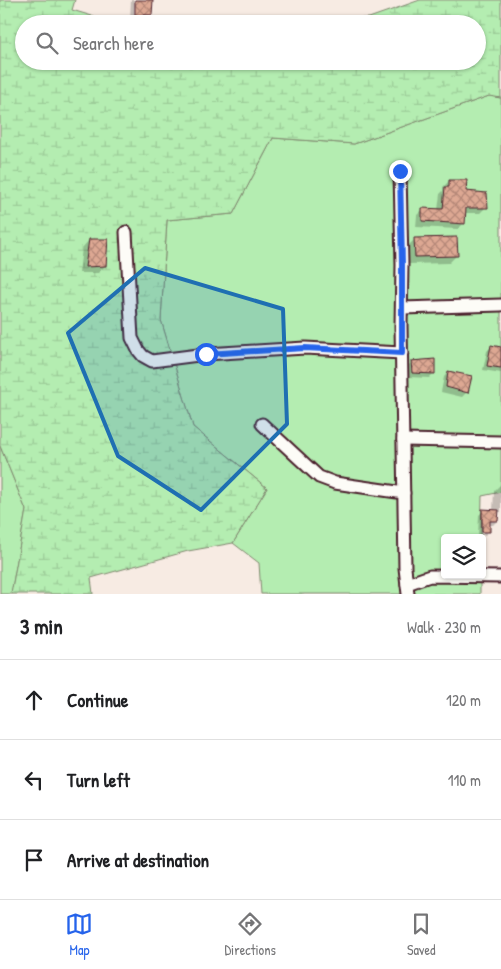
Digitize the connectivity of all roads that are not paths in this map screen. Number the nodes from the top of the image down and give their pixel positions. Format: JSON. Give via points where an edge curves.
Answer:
{"nodes":[{"id":1,"x":400,"y":171,"type":"dead end"},
{"id":2,"x":126,"y":232,"type":"dead end"},
{"id":3,"x":501,"y":305,"type":"edge"},
{"id":4,"x":402,"y":308,"type":"junction"},
{"id":5,"x":402,"y":353,"type":"junction"},
{"id":6,"x":262,"y":424,"type":"dead end"},
{"id":7,"x":403,"y":440,"type":"junction"},
{"id":8,"x":501,"y":442,"type":"edge"},
{"id":9,"x":404,"y":494,"type":"junction"},
{"id":10,"x":501,"y":577,"type":"edge"},
{"id":11,"x":407,"y":589,"type":"edge"}],
"edges":[{"from":1,"to":4,"type":"street"},
{"from":2,"to":5,"type":"street","via":[[132,338],[143,356],[152,360],[305,348]]},
{"from":3,"to":4,"type":"street"},
{"from":4,"to":5,"type":"street"},
{"from":5,"to":7,"type":"street"},
{"from":6,"to":9,"type":"street","via":[[319,477],[335,483]]},
{"from":7,"to":8,"type":"street"},
{"from":7,"to":9,"type":"street"},
{"from":9,"to":11,"type":"street"},
{"from":10,"to":11,"type":"street","via":[[430,576]]}]}
